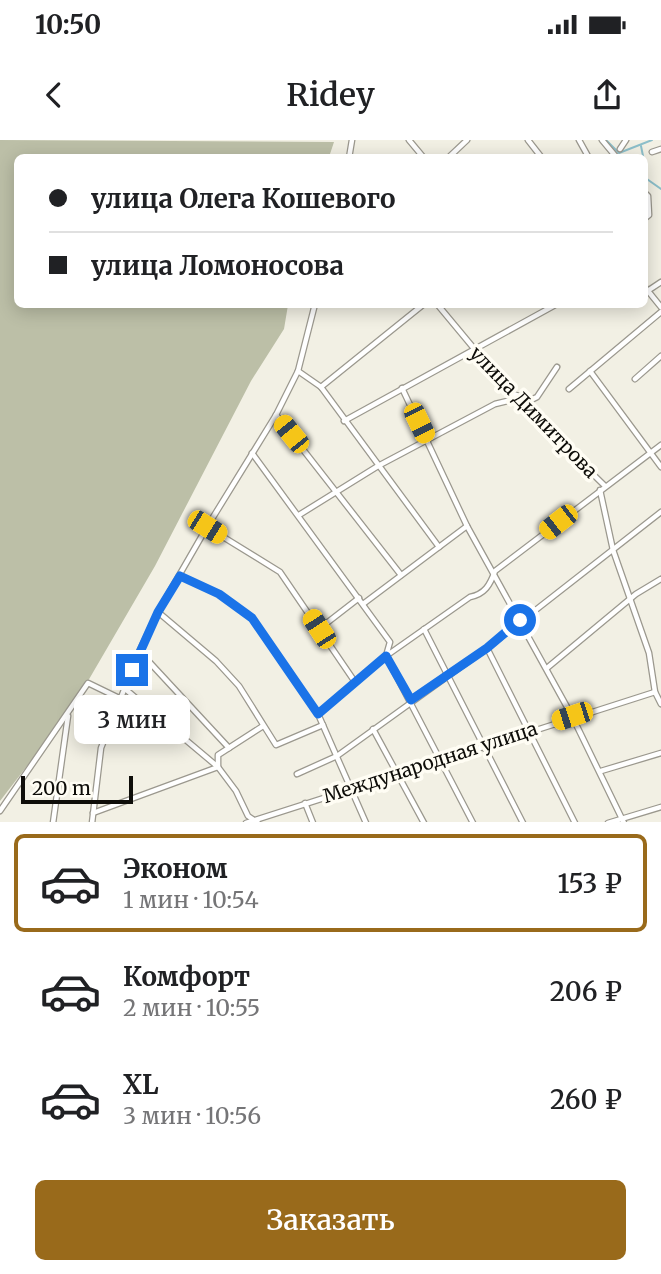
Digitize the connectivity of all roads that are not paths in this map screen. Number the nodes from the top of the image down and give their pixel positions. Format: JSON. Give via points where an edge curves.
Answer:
{"nodes":[{"id":1,"x":409,"y":140,"type":"edge"},
{"id":2,"x":467,"y":140,"type":"edge"},
{"id":3,"x":528,"y":140,"type":"edge"},
{"id":4,"x":602,"y":140,"type":"edge"},
{"id":5,"x":626,"y":140,"type":"edge"},
{"id":6,"x":620,"y":149,"type":"dead end"},
{"id":7,"x":661,"y":149,"type":"edge"},
{"id":8,"x":652,"y":152,"type":"dead end"},
{"id":9,"x":421,"y":154,"type":"edge"},
{"id":10,"x":451,"y":154,"type":"edge"},
{"id":11,"x":539,"y":154,"type":"edge"},
{"id":12,"x":614,"y":154,"type":"edge"},
{"id":13,"x":648,"y":196,"type":"edge"},
{"id":14,"x":648,"y":216,"type":"edge"},
{"id":15,"x":661,"y":282,"type":"edge"},
{"id":16,"x":649,"y":290,"type":"joint"},
{"id":17,"x":314,"y":308,"type":"edge"},
{"id":18,"x":419,"y":308,"type":"edge"},
{"id":19,"x":440,"y":308,"type":"edge"},
{"id":20,"x":545,"y":308,"type":"edge"},
{"id":21,"x":661,"y":310,"type":"edge"},
{"id":22,"x":473,"y":349,"type":"junction"},
{"id":23,"x":661,"y":356,"type":"edge"},
{"id":24,"x":557,"y":367,"type":"dead end"},
{"id":25,"x":298,"y":371,"type":"junction"},
{"id":26,"x":590,"y":371,"type":"junction"},
{"id":27,"x":635,"y":379,"type":"dead end"},
{"id":28,"x":321,"y":387,"type":"junction"},
{"id":29,"x":402,"y":388,"type":"junction"},
{"id":30,"x":569,"y":388,"type":"dead end"},
{"id":31,"x":514,"y":397,"type":"junction"},
{"id":32,"x":276,"y":415,"type":"junction"},
{"id":33,"x":344,"y":421,"type":"junction"},
{"id":34,"x":427,"y":440,"type":"junction"},
{"id":35,"x":661,"y":445,"type":"edge"},
{"id":36,"x":252,"y":453,"type":"junction"},
{"id":37,"x":650,"y":453,"type":"junction"},
{"id":38,"x":378,"y":466,"type":"junction"},
{"id":39,"x":661,"y":467,"type":"edge"},
{"id":40,"x":603,"y":488,"type":"junction"},
{"id":41,"x":337,"y":490,"type":"junction"},
{"id":42,"x":661,"y":512,"type":"edge"},
{"id":43,"x":299,"y":515,"type":"junction"},
{"id":44,"x":467,"y":526,"type":"junction"},
{"id":45,"x":207,"y":527,"type":"junction"},
{"id":46,"x":439,"y":547,"type":"junction"},
{"id":47,"x":613,"y":550,"type":"junction"},
{"id":48,"x":495,"y":571,"type":"junction"},
{"id":49,"x":401,"y":575,"type":"junction"},
{"id":50,"x":180,"y":576,"type":"junction"},
{"id":51,"x":661,"y":579,"type":"edge"},
{"id":52,"x":359,"y":598,"type":"junction"},
{"id":53,"x":631,"y":600,"type":"junction"},
{"id":54,"x":363,"y":604,"type":"junction"},
{"id":55,"x":158,"y":612,"type":"junction"},
{"id":56,"x":520,"y":620,"type":"junction"},
{"id":57,"x":319,"y":629,"type":"junction"},
{"id":58,"x":424,"y":629,"type":"junction"},
{"id":59,"x":487,"y":648,"type":"junction"},
{"id":60,"x":139,"y":652,"type":"junction"},
{"id":61,"x":386,"y":656,"type":"junction"},
{"id":62,"x":547,"y":668,"type":"junction"},
{"id":63,"x":449,"y":674,"type":"junction"},
{"id":64,"x":355,"y":682,"type":"junction"},
{"id":65,"x":124,"y":688,"type":"junction"},
{"id":66,"x":655,"y":692,"type":"junction"},
{"id":67,"x":121,"y":699,"type":"junction"},
{"id":68,"x":411,"y":700,"type":"junction"},
{"id":69,"x":661,"y":704,"type":"edge"},
{"id":70,"x":318,"y":714,"type":"junction"},
{"id":71,"x":68,"y":715,"type":"junction"},
{"id":72,"x":572,"y":716,"type":"junction"},
{"id":73,"x":323,"y":724,"type":"junction"},
{"id":74,"x":263,"y":726,"type":"junction"},
{"id":75,"x":373,"y":729,"type":"junction"},
{"id":76,"x":529,"y":731,"type":"junction"},
{"id":77,"x":482,"y":746,"type":"junction"},
{"id":78,"x":229,"y":748,"type":"junction"},
{"id":79,"x":661,"y":753,"type":"edge"},
{"id":80,"x":337,"y":756,"type":"junction"},
{"id":81,"x":440,"y":760,"type":"junction"},
{"id":82,"x":218,"y":767,"type":"junction"},
{"id":83,"x":601,"y":771,"type":"junction"},
{"id":84,"x":399,"y":773,"type":"junction"},
{"id":85,"x":296,"y":774,"type":"dead end"},
{"id":86,"x":351,"y":788,"type":"junction"},
{"id":87,"x":305,"y":803,"type":"junction"},
{"id":88,"x":661,"y":807,"type":"edge"},
{"id":89,"x":0,"y":811,"type":"edge"},
{"id":90,"x":93,"y":813,"type":"junction"},
{"id":91,"x":623,"y":820,"type":"edge"},
{"id":92,"x":258,"y":821,"type":"edge"},
{"id":93,"x":53,"y":822,"type":"edge"},
{"id":94,"x":92,"y":822,"type":"edge"},
{"id":95,"x":246,"y":822,"type":"edge"},
{"id":96,"x":313,"y":822,"type":"edge"},
{"id":97,"x":366,"y":822,"type":"edge"},
{"id":98,"x":424,"y":822,"type":"edge"},
{"id":99,"x":473,"y":822,"type":"edge"},
{"id":100,"x":523,"y":822,"type":"edge"},
{"id":101,"x":575,"y":822,"type":"edge"},
{"id":102,"x":608,"y":822,"type":"edge"}],
"edges":[{"from":1,"to":9,"type":"street"},
{"from":2,"to":10,"type":"street"},
{"from":3,"to":11,"type":"street"},
{"from":4,"to":12,"type":"street"},
{"from":5,"to":6,"type":"street"},
{"from":7,"to":8,"type":"street"},
{"from":13,"to":14,"type":"street"},
{"from":15,"to":16,"type":"street"},
{"from":16,"to":21,"type":"street"},
{"from":17,"to":25,"type":"street"},
{"from":18,"to":28,"type":"street"},
{"from":19,"to":22,"type":"street","name":"улица Димитрова"},
{"from":20,"to":22,"type":"street"},
{"from":21,"to":26,"type":"street"},
{"from":22,"to":29,"type":"street"},
{"from":22,"to":31,"type":"street","name":"улица Димитрова"},
{"from":23,"to":27,"type":"street"},
{"from":24,"to":31,"type":"street","via":[[537,397]]},
{"from":25,"to":28,"type":"street"},
{"from":25,"to":32,"type":"street"},
{"from":26,"to":30,"type":"street"},
{"from":26,"to":37,"type":"street"},
{"from":28,"to":33,"type":"street"},
{"from":29,"to":33,"type":"street"},
{"from":29,"to":34,"type":"street"},
{"from":31,"to":34,"type":"street"},
{"from":31,"to":40,"type":"street","name":"улица Димитрова"},
{"from":32,"to":36,"type":"street"},
{"from":32,"to":41,"type":"street"},
{"from":33,"to":38,"type":"street"},
{"from":34,"to":38,"type":"street"},
{"from":34,"to":44,"type":"street"},
{"from":35,"to":37,"type":"street"},
{"from":36,"to":43,"type":"street"},
{"from":36,"to":45,"type":"street"},
{"from":37,"to":39,"type":"street"},
{"from":37,"to":40,"type":"street"},
{"from":38,"to":41,"type":"street"},
{"from":38,"to":46,"type":"street"},
{"from":40,"to":47,"type":"street"},
{"from":40,"to":48,"type":"street"},
{"from":41,"to":43,"type":"street"},
{"from":41,"to":49,"type":"street"},
{"from":42,"to":47,"type":"street"},
{"from":43,"to":52,"type":"street"},
{"from":44,"to":46,"type":"street"},
{"from":44,"to":48,"type":"street"},
{"from":45,"to":50,"type":"street"},
{"from":45,"to":57,"type":"street","via":[[280,572]]},
{"from":46,"to":49,"type":"street"},
{"from":47,"to":53,"type":"street"},
{"from":47,"to":56,"type":"street"},
{"from":48,"to":56,"type":"street"},
{"from":48,"to":58,"type":"street","via":[[484,591]]},
{"from":49,"to":54,"type":"street"},
{"from":50,"to":55,"type":"street"},
{"from":50,"to":70,"type":"street","via":[[219,594],[252,618]]},
{"from":51,"to":53,"type":"street"},
{"from":52,"to":54,"type":"street"},
{"from":52,"to":57,"type":"street"},
{"from":53,"to":62,"type":"street"},
{"from":53,"to":66,"type":"street","via":[[649,653]]},
{"from":54,"to":61,"type":"street","via":[[390,642]]},
{"from":55,"to":60,"type":"street"},
{"from":55,"to":74,"type":"street","via":[[216,661],[239,686]]},
{"from":56,"to":59,"type":"street"},
{"from":56,"to":62,"type":"street"},
{"from":57,"to":64,"type":"street"},
{"from":58,"to":61,"type":"street"},
{"from":58,"to":63,"type":"street"},
{"from":59,"to":63,"type":"street"},
{"from":59,"to":76,"type":"street"},
{"from":60,"to":65,"type":"street"},
{"from":60,"to":78,"type":"street"},
{"from":61,"to":64,"type":"street"},
{"from":61,"to":68,"type":"street"},
{"from":62,"to":72,"type":"street"},
{"from":63,"to":68,"type":"street"},
{"from":63,"to":77,"type":"street"},
{"from":64,"to":70,"type":"street"},
{"from":65,"to":67,"type":"street"},
{"from":65,"to":82,"type":"street"},
{"from":66,"to":69,"type":"street"},
{"from":66,"to":72,"type":"street","name":"Международная улица"},
{"from":67,"to":71,"type":"street","via":[[88,683]]},
{"from":67,"to":90,"type":"street","via":[[101,748]]},
{"from":68,"to":75,"type":"street"},
{"from":68,"to":81,"type":"street"},
{"from":70,"to":73,"type":"street"},
{"from":71,"to":89,"type":"street"},
{"from":71,"to":93,"type":"street"},
{"from":72,"to":76,"type":"street","name":"Международная улица"},
{"from":72,"to":83,"type":"street"},
{"from":73,"to":74,"type":"street","via":[[276,745]]},
{"from":73,"to":80,"type":"street"},
{"from":74,"to":78,"type":"street"},
{"from":75,"to":80,"type":"street"},
{"from":75,"to":84,"type":"street"},
{"from":76,"to":77,"type":"street","name":"Международная улица"},
{"from":76,"to":101,"type":"street"},
{"from":77,"to":81,"type":"street","name":"Международная улица"},
{"from":77,"to":100,"type":"street"},
{"from":78,"to":82,"type":"street","via":[[218,755]]},
{"from":79,"to":83,"type":"street"},
{"from":80,"to":85,"type":"street"},
{"from":80,"to":86,"type":"street"},
{"from":81,"to":84,"type":"street","name":"Международная улица"},
{"from":81,"to":99,"type":"street"},
{"from":82,"to":90,"type":"street"},
{"from":82,"to":92,"type":"street","via":[[248,816]]},
{"from":83,"to":91,"type":"street"},
{"from":84,"to":86,"type":"street","name":"Международная улица"},
{"from":84,"to":98,"type":"street"},
{"from":86,"to":87,"type":"street","name":"Международная улица"},
{"from":86,"to":97,"type":"street"},
{"from":87,"to":92,"type":"street","name":"Международная улица"},
{"from":87,"to":96,"type":"street"},
{"from":88,"to":91,"type":"street"},
{"from":90,"to":94,"type":"street"},
{"from":91,"to":102,"type":"street"},
{"from":92,"to":95,"type":"street","name":"Международная улица"}]}
